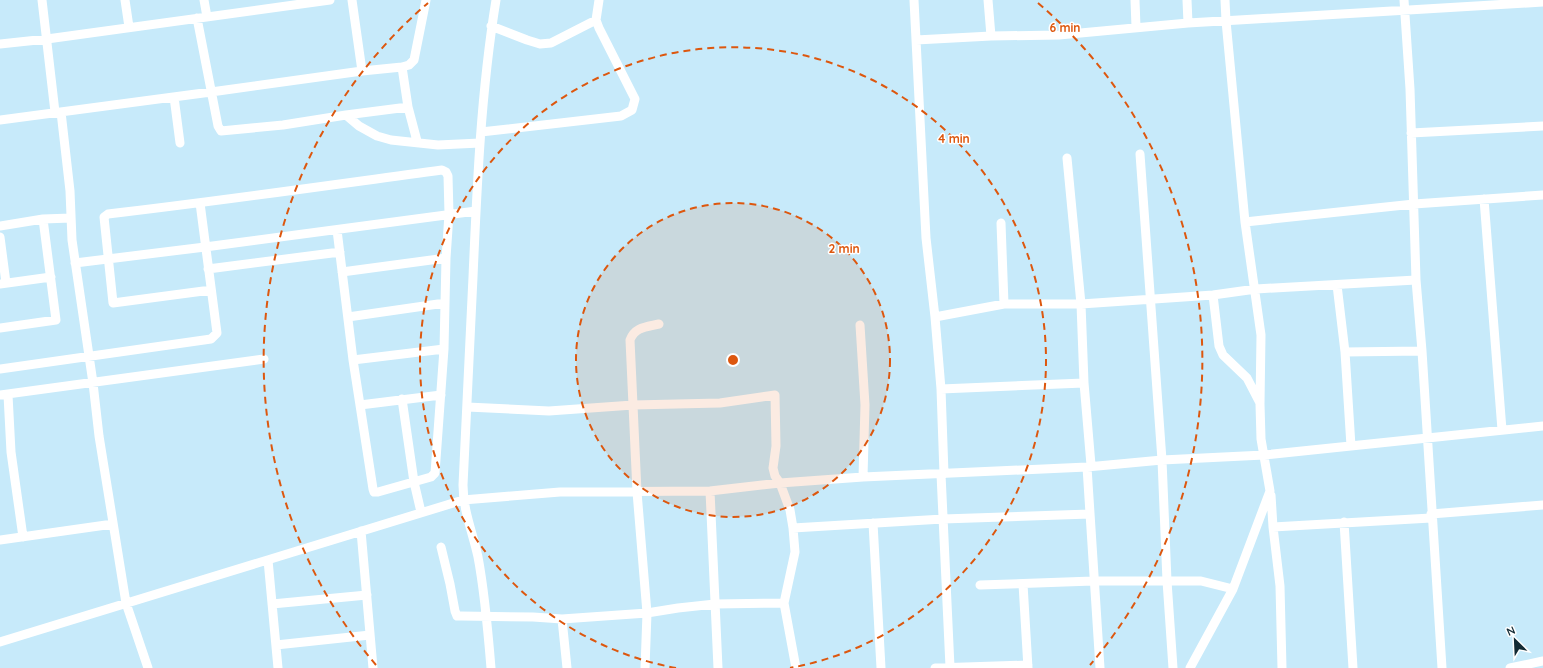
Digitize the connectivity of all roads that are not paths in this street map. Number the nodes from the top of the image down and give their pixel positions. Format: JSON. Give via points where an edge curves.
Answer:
{"nodes":[{"id":1,"x":42,"y":0,"type":"edge"},
{"id":2,"x":125,"y":0,"type":"edge"},
{"id":3,"x":204,"y":0,"type":"edge"},
{"id":4,"x":330,"y":0,"type":"edge"},
{"id":5,"x":352,"y":0,"type":"edge"},
{"id":6,"x":426,"y":0,"type":"edge"},
{"id":7,"x":496,"y":0,"type":"edge"},
{"id":8,"x":599,"y":0,"type":"edge"},
{"id":9,"x":914,"y":0,"type":"edge"},
{"id":10,"x":988,"y":0,"type":"edge"},
{"id":11,"x":1135,"y":0,"type":"edge"},
{"id":12,"x":1187,"y":0,"type":"edge"},
{"id":13,"x":1225,"y":0,"type":"edge"},
{"id":14,"x":1543,"y":2,"type":"edge"},
{"id":15,"x":1405,"y":4,"type":"edge"},
{"id":16,"x":202,"y":17,"type":"junction"},
{"id":17,"x":596,"y":20,"type":"junction"},
{"id":18,"x":1226,"y":21,"type":"junction"},
{"id":19,"x":1188,"y":23,"type":"junction"},
{"id":20,"x":491,"y":26,"type":"junction"},
{"id":21,"x":129,"y":27,"type":"junction"},
{"id":22,"x":1136,"y":27,"type":"junction"},
{"id":23,"x":991,"y":36,"type":"junction"},
{"id":24,"x":47,"y":39,"type":"junction"},
{"id":25,"x":916,"y":40,"type":"junction"},
{"id":26,"x":0,"y":44,"type":"edge"},
{"id":27,"x":402,"y":67,"type":"junction"},
{"id":28,"x":362,"y":71,"type":"junction"},
{"id":29,"x":211,"y":92,"type":"junction"},
{"id":30,"x":174,"y":96,"type":"junction"},
{"id":31,"x":408,"y":107,"type":"junction"},
{"id":32,"x":58,"y":112,"type":"junction"},
{"id":33,"x":346,"y":114,"type":"junction"},
{"id":34,"x":0,"y":120,"type":"edge"},
{"id":35,"x":1543,"y":126,"type":"edge"},
{"id":36,"x":481,"y":132,"type":"junction"},
{"id":37,"x":1412,"y":133,"type":"junction"},
{"id":38,"x":417,"y":141,"type":"junction"},
{"id":39,"x":180,"y":143,"type":"dead end"},
{"id":40,"x":480,"y":143,"type":"junction"},
{"id":41,"x":1140,"y":154,"type":"dead end"},
{"id":42,"x":1067,"y":158,"type":"dead end"},
{"id":43,"x":1543,"y":195,"type":"edge"},
{"id":44,"x":1484,"y":199,"type":"junction"},
{"id":45,"x":200,"y":203,"type":"junction"},
{"id":46,"x":1414,"y":204,"type":"junction"},
{"id":47,"x":476,"y":211,"type":"junction"},
{"id":48,"x":449,"y":214,"type":"junction"},
{"id":49,"x":71,"y":218,"type":"junction"},
{"id":50,"x":43,"y":219,"type":"junction"},
{"id":51,"x":1246,"y":222,"type":"junction"},
{"id":52,"x":1001,"y":223,"type":"dead end"},
{"id":53,"x":0,"y":226,"type":"edge"},
{"id":54,"x":337,"y":230,"type":"junction"},
{"id":55,"x":0,"y":237,"type":"edge"},
{"id":56,"x":205,"y":247,"type":"junction"},
{"id":57,"x":340,"y":252,"type":"junction"},
{"id":58,"x":446,"y":258,"type":"junction"},
{"id":59,"x":108,"y":259,"type":"junction"},
{"id":60,"x":75,"y":263,"type":"junction"},
{"id":61,"x":208,"y":269,"type":"junction"},
{"id":62,"x":342,"y":272,"type":"junction"},
{"id":63,"x":51,"y":277,"type":"junction"},
{"id":64,"x":1416,"y":280,"type":"junction"},
{"id":65,"x":3,"y":284,"type":"edge"},
{"id":66,"x":1337,"y":285,"type":"junction"},
{"id":67,"x":1256,"y":289,"type":"junction"},
{"id":68,"x":211,"y":290,"type":"junction"},
{"id":69,"x":1213,"y":295,"type":"junction"},
{"id":70,"x":1150,"y":300,"type":"junction"},
{"id":71,"x":445,"y":303,"type":"junction"},
{"id":72,"x":1004,"y":304,"type":"junction"},
{"id":73,"x":1081,"y":304,"type":"junction"},
{"id":74,"x":348,"y":317,"type":"junction"},
{"id":75,"x":935,"y":317,"type":"junction"},
{"id":76,"x":658,"y":324,"type":"dead end"},
{"id":77,"x":860,"y":325,"type":"dead end"},
{"id":78,"x":0,"y":328,"type":"edge"},
{"id":79,"x":444,"y":349,"type":"junction"},
{"id":80,"x":1422,"y":351,"type":"junction"},
{"id":81,"x":1345,"y":352,"type":"junction"},
{"id":82,"x":90,"y":356,"type":"junction"},
{"id":83,"x":264,"y":359,"type":"dead end"},
{"id":84,"x":353,"y":360,"type":"junction"},
{"id":85,"x":0,"y":369,"type":"edge"},
{"id":86,"x":93,"y":383,"type":"junction"},
{"id":87,"x":1084,"y":383,"type":"junction"},
{"id":88,"x":941,"y":389,"type":"junction"},
{"id":89,"x":4,"y":395,"type":"edge"},
{"id":90,"x":441,"y":395,"type":"junction"},
{"id":91,"x":402,"y":399,"type":"junction"},
{"id":92,"x":1260,"y":404,"type":"junction"},
{"id":93,"x":360,"y":405,"type":"junction"},
{"id":94,"x":633,"y":405,"type":"junction"},
{"id":95,"x":467,"y":407,"type":"junction"},
{"id":96,"x":1543,"y":426,"type":"edge"},
{"id":97,"x":1502,"y":430,"type":"junction"},
{"id":98,"x":1428,"y":439,"type":"junction"},
{"id":99,"x":1351,"y":446,"type":"junction"},
{"id":100,"x":1264,"y":455,"type":"junction"},
{"id":101,"x":1162,"y":460,"type":"junction"},
{"id":102,"x":1089,"y":466,"type":"junction"},
{"id":103,"x":942,"y":474,"type":"junction"},
{"id":104,"x":863,"y":477,"type":"junction"},
{"id":105,"x":414,"y":482,"type":"junction"},
{"id":106,"x":780,"y":483,"type":"junction"},
{"id":107,"x":710,"y":491,"type":"junction"},
{"id":108,"x":1270,"y":491,"type":"junction"},
{"id":109,"x":637,"y":492,"type":"junction"},
{"id":110,"x":463,"y":500,"type":"junction"},
{"id":111,"x":1543,"y":505,"type":"edge"},
{"id":112,"x":421,"y":512,"type":"junction"},
{"id":113,"x":1090,"y":514,"type":"junction"},
{"id":114,"x":1431,"y":516,"type":"junction"},
{"id":115,"x":943,"y":519,"type":"junction"},
{"id":116,"x":1344,"y":522,"type":"junction"},
{"id":117,"x":873,"y":523,"type":"junction"},
{"id":118,"x":113,"y":524,"type":"junction"},
{"id":119,"x":1273,"y":527,"type":"junction"},
{"id":120,"x":793,"y":528,"type":"junction"},
{"id":121,"x":361,"y":531,"type":"junction"},
{"id":122,"x":23,"y":537,"type":"junction"},
{"id":123,"x":0,"y":540,"type":"edge"},
{"id":124,"x":441,"y":547,"type":"dead end"},
{"id":125,"x":268,"y":560,"type":"junction"},
{"id":126,"x":1167,"y":581,"type":"junction"},
{"id":127,"x":1094,"y":582,"type":"junction"},
{"id":128,"x":1022,"y":584,"type":"junction"},
{"id":129,"x":980,"y":585,"type":"dead end"},
{"id":130,"x":1233,"y":589,"type":"junction"},
{"id":131,"x":367,"y":595,"type":"junction"},
{"id":132,"x":126,"y":603,"type":"junction"},
{"id":133,"x":784,"y":603,"type":"junction"},
{"id":134,"x":272,"y":604,"type":"junction"},
{"id":135,"x":715,"y":604,"type":"junction"},
{"id":136,"x":647,"y":613,"type":"junction"},
{"id":137,"x":486,"y":616,"type":"junction"},
{"id":138,"x":562,"y":619,"type":"junction"},
{"id":139,"x":370,"y":635,"type":"junction"},
{"id":140,"x":0,"y":642,"type":"edge"},
{"id":141,"x":276,"y":644,"type":"junction"},
{"id":142,"x":1543,"y":661,"type":"edge"},
{"id":143,"x":1028,"y":666,"type":"edge"},
{"id":144,"x":950,"y":667,"type":"edge"},
{"id":145,"x":148,"y":668,"type":"edge"},
{"id":146,"x":278,"y":668,"type":"edge"},
{"id":147,"x":373,"y":668,"type":"edge"},
{"id":148,"x":491,"y":668,"type":"edge"},
{"id":149,"x":567,"y":668,"type":"edge"},
{"id":150,"x":644,"y":668,"type":"edge"},
{"id":151,"x":718,"y":668,"type":"edge"},
{"id":152,"x":796,"y":668,"type":"edge"},
{"id":153,"x":882,"y":668,"type":"edge"},
{"id":154,"x":934,"y":668,"type":"edge"},
{"id":155,"x":1100,"y":668,"type":"edge"},
{"id":156,"x":1173,"y":668,"type":"edge"},
{"id":157,"x":1190,"y":668,"type":"edge"},
{"id":158,"x":1282,"y":668,"type":"edge"},
{"id":159,"x":1353,"y":668,"type":"edge"},
{"id":160,"x":1442,"y":668,"type":"edge"},
{"id":161,"x":1510,"y":668,"type":"edge"}],
"edges":[{"from":1,"to":24,"type":"street"},
{"from":2,"to":21,"type":"street"},
{"from":3,"to":16,"type":"street"},
{"from":4,"to":16,"type":"street"},
{"from":5,"to":28,"type":"street"},
{"from":6,"to":27,"type":"street","via":[[414,60]]},
{"from":7,"to":20,"type":"street"},
{"from":8,"to":17,"type":"street"},
{"from":9,"to":25,"type":"street"},
{"from":10,"to":23,"type":"street"},
{"from":11,"to":22,"type":"street"},
{"from":12,"to":19,"type":"street"},
{"from":13,"to":18,"type":"street"},
{"from":14,"to":15,"type":"street"},
{"from":15,"to":18,"type":"street"},
{"from":15,"to":37,"type":"street"},
{"from":16,"to":21,"type":"street"},
{"from":16,"to":29,"type":"street"},
{"from":17,"to":20,"type":"street","via":[[551,43],[540,44]]},
{"from":17,"to":36,"type":"street","via":[[635,99],[632,110],[621,116]]},
{"from":18,"to":19,"type":"street"},
{"from":18,"to":51,"type":"street"},
{"from":19,"to":22,"type":"street"},
{"from":20,"to":36,"type":"street"},
{"from":21,"to":24,"type":"street"},
{"from":22,"to":23,"type":"street","via":[[1059,34]]},
{"from":23,"to":25,"type":"street"},
{"from":24,"to":26,"type":"street"},
{"from":24,"to":32,"type":"street"},
{"from":25,"to":75,"type":"street","via":[[926,238]]},
{"from":27,"to":28,"type":"street"},
{"from":27,"to":31,"type":"street"},
{"from":28,"to":29,"type":"street"},
{"from":29,"to":30,"type":"street"},
{"from":29,"to":33,"type":"street","via":[[221,132]]},
{"from":30,"to":32,"type":"street"},
{"from":30,"to":39,"type":"street"},
{"from":31,"to":33,"type":"street"},
{"from":31,"to":38,"type":"street"},
{"from":32,"to":34,"type":"street"},
{"from":32,"to":49,"type":"street","via":[[70,191]]},
{"from":33,"to":38,"type":"street","via":[[359,126],[377,136],[391,140]]},
{"from":35,"to":37,"type":"street"},
{"from":36,"to":40,"type":"street"},
{"from":37,"to":46,"type":"street"},
{"from":38,"to":40,"type":"street","via":[[438,145]]},
{"from":40,"to":47,"type":"street"},
{"from":41,"to":70,"type":"street"},
{"from":42,"to":73,"type":"street"},
{"from":43,"to":44,"type":"street"},
{"from":44,"to":46,"type":"street"},
{"from":44,"to":97,"type":"street"},
{"from":45,"to":48,"type":"street","via":[[442,170],[448,176]]},
{"from":45,"to":56,"type":"street"},
{"from":45,"to":59,"type":"street","via":[[106,215],[104,217]]},
{"from":46,"to":51,"type":"street"},
{"from":46,"to":64,"type":"street"},
{"from":47,"to":48,"type":"street"},
{"from":47,"to":95,"type":"street"},
{"from":48,"to":54,"type":"street"},
{"from":48,"to":58,"type":"street"},
{"from":49,"to":50,"type":"street"},
{"from":49,"to":60,"type":"street"},
{"from":50,"to":53,"type":"street"},
{"from":50,"to":63,"type":"street"},
{"from":51,"to":67,"type":"street"},
{"from":52,"to":72,"type":"street"},
{"from":54,"to":56,"type":"street"},
{"from":54,"to":57,"type":"street"},
{"from":55,"to":65,"type":"street"},
{"from":56,"to":59,"type":"street"},
{"from":56,"to":61,"type":"street"},
{"from":57,"to":61,"type":"street"},
{"from":57,"to":62,"type":"street"},
{"from":58,"to":62,"type":"street"},
{"from":58,"to":71,"type":"street"},
{"from":59,"to":60,"type":"street"},
{"from":59,"to":68,"type":"street","via":[[113,303]]},
{"from":60,"to":82,"type":"street"},
{"from":61,"to":68,"type":"street"},
{"from":62,"to":74,"type":"street"},
{"from":63,"to":65,"type":"street"},
{"from":63,"to":78,"type":"street","via":[[56,320]]},
{"from":64,"to":66,"type":"street"},
{"from":64,"to":80,"type":"street"},
{"from":66,"to":67,"type":"street"},
{"from":66,"to":81,"type":"street"},
{"from":67,"to":69,"type":"street"},
{"from":67,"to":92,"type":"street","via":[[1261,335]]},
{"from":68,"to":82,"type":"street","via":[[216,333],[211,339]]},
{"from":69,"to":70,"type":"street"},
{"from":69,"to":92,"type":"street","via":[[1219,346],[1223,355],[1247,378]]},
{"from":70,"to":73,"type":"street"},
{"from":70,"to":101,"type":"street"},
{"from":71,"to":74,"type":"street"},
{"from":71,"to":79,"type":"street"},
{"from":72,"to":73,"type":"street"},
{"from":72,"to":75,"type":"street"},
{"from":73,"to":87,"type":"street"},
{"from":74,"to":84,"type":"street"},
{"from":75,"to":88,"type":"street"},
{"from":76,"to":94,"type":"street","via":[[633,333],[630,340]]},
{"from":77,"to":104,"type":"street","via":[[865,405]]},
{"from":79,"to":84,"type":"street"},
{"from":79,"to":90,"type":"street"},
{"from":80,"to":81,"type":"street"},
{"from":80,"to":98,"type":"street"},
{"from":81,"to":99,"type":"street"},
{"from":82,"to":85,"type":"street"},
{"from":82,"to":86,"type":"street"},
{"from":83,"to":86,"type":"street"},
{"from":84,"to":93,"type":"street"},
{"from":86,"to":89,"type":"street"},
{"from":86,"to":118,"type":"street"},
{"from":87,"to":88,"type":"street"},
{"from":87,"to":102,"type":"street"},
{"from":88,"to":103,"type":"street"},
{"from":89,"to":122,"type":"street"},
{"from":90,"to":91,"type":"street"},
{"from":90,"to":105,"type":"street","via":[[435,473]]},
{"from":91,"to":93,"type":"street"},
{"from":91,"to":105,"type":"street"},
{"from":92,"to":100,"type":"street"},
{"from":93,"to":105,"type":"street","via":[[374,492]]},
{"from":94,"to":95,"type":"street","via":[[549,411]]},
{"from":94,"to":106,"type":"street","via":[[720,403],[775,395],[776,446],[773,468]]},
{"from":94,"to":109,"type":"street"},
{"from":95,"to":110,"type":"street"},
{"from":96,"to":97,"type":"street"},
{"from":97,"to":98,"type":"street"},
{"from":98,"to":99,"type":"street"},
{"from":98,"to":114,"type":"street"},
{"from":99,"to":100,"type":"street"},
{"from":100,"to":101,"type":"street"},
{"from":100,"to":108,"type":"street"},
{"from":101,"to":102,"type":"street"},
{"from":101,"to":126,"type":"street"},
{"from":102,"to":103,"type":"street"},
{"from":102,"to":113,"type":"street"},
{"from":103,"to":104,"type":"street"},
{"from":103,"to":115,"type":"street"},
{"from":104,"to":106,"type":"street"},
{"from":105,"to":112,"type":"street"},
{"from":106,"to":107,"type":"street"},
{"from":106,"to":120,"type":"street","via":[[790,510]]},
{"from":107,"to":109,"type":"street"},
{"from":107,"to":135,"type":"street"},
{"from":108,"to":119,"type":"street"},
{"from":108,"to":130,"type":"street"},
{"from":109,"to":110,"type":"street","via":[[560,492]]},
{"from":109,"to":136,"type":"street"},
{"from":110,"to":112,"type":"street"},
{"from":110,"to":137,"type":"street","via":[[478,556]]},
{"from":111,"to":114,"type":"street"},
{"from":112,"to":121,"type":"street"},
{"from":113,"to":115,"type":"street"},
{"from":113,"to":127,"type":"street"},
{"from":114,"to":116,"type":"street"},
{"from":114,"to":160,"type":"street"},
{"from":115,"to":117,"type":"street"},
{"from":115,"to":144,"type":"street"},
{"from":116,"to":119,"type":"street"},
{"from":116,"to":159,"type":"street"},
{"from":117,"to":120,"type":"street"},
{"from":117,"to":153,"type":"street"},
{"from":118,"to":122,"type":"street"},
{"from":118,"to":132,"type":"street"},
{"from":119,"to":158,"type":"street","via":[[1280,586]]},
{"from":120,"to":133,"type":"street","via":[[795,552]]},
{"from":121,"to":125,"type":"street"},
{"from":121,"to":131,"type":"street"},
{"from":122,"to":123,"type":"street"},
{"from":124,"to":137,"type":"street","via":[[457,616]]},
{"from":125,"to":132,"type":"street"},
{"from":125,"to":134,"type":"street"},
{"from":126,"to":127,"type":"street"},
{"from":126,"to":130,"type":"street","via":[[1201,581]]},
{"from":126,"to":156,"type":"street"},
{"from":127,"to":128,"type":"street"},
{"from":127,"to":155,"type":"street"},
{"from":128,"to":129,"type":"street"},
{"from":128,"to":143,"type":"street"},
{"from":130,"to":157,"type":"street"},
{"from":131,"to":134,"type":"street"},
{"from":131,"to":139,"type":"street"},
{"from":132,"to":140,"type":"street"},
{"from":132,"to":145,"type":"street"},
{"from":133,"to":135,"type":"street"},
{"from":133,"to":152,"type":"street"},
{"from":134,"to":141,"type":"street"},
{"from":135,"to":136,"type":"street"},
{"from":135,"to":151,"type":"street"},
{"from":136,"to":138,"type":"street"},
{"from":136,"to":150,"type":"street"},
{"from":137,"to":138,"type":"street"},
{"from":137,"to":148,"type":"street"},
{"from":138,"to":149,"type":"street"},
{"from":139,"to":141,"type":"street"},
{"from":139,"to":147,"type":"street"},
{"from":141,"to":146,"type":"street"},
{"from":142,"to":161,"type":"street"},
{"from":143,"to":144,"type":"street"},
{"from":144,"to":154,"type":"street"}]}
